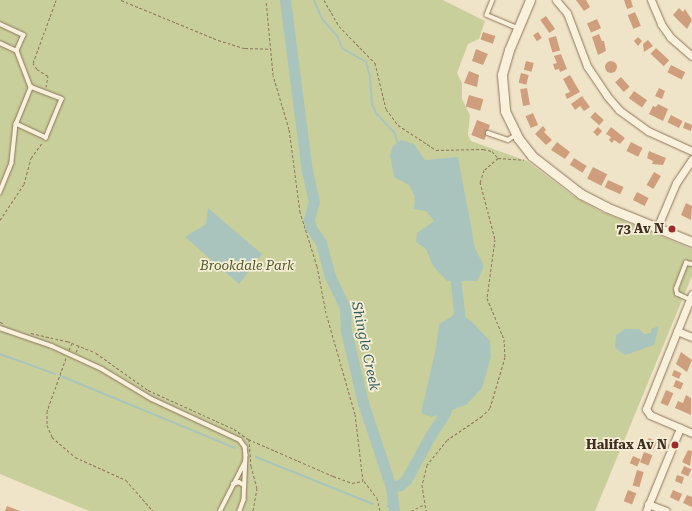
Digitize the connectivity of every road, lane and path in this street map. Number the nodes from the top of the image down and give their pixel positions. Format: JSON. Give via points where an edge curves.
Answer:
{"nodes":[{"id":1,"x":56,"y":0,"type":"edge"},
{"id":2,"x":121,"y":0,"type":"edge"},
{"id":3,"x":266,"y":0,"type":"edge"},
{"id":4,"x":324,"y":0,"type":"edge"},
{"id":5,"x":493,"y":0,"type":"edge"},
{"id":6,"x":530,"y":0,"type":"edge"},
{"id":7,"x":556,"y":0,"type":"edge"},
{"id":8,"x":651,"y":0,"type":"edge"},
{"id":9,"x":0,"y":24,"type":"edge"},
{"id":10,"x":518,"y":28,"type":"junction"},
{"id":11,"x":0,"y":43,"type":"edge"},
{"id":12,"x":270,"y":49,"type":"junction"},
{"id":13,"x":17,"y":51,"type":"junction"},
{"id":14,"x":692,"y":56,"type":"edge"},
{"id":15,"x":31,"y":87,"type":"junction"},
{"id":16,"x":44,"y":92,"type":"junction"},
{"id":17,"x":16,"y":124,"type":"junction"},
{"id":18,"x":488,"y":133,"type":"dead end"},
{"id":19,"x":516,"y":135,"type":"junction"},
{"id":20,"x":44,"y":137,"type":"junction"},
{"id":21,"x":692,"y":151,"type":"edge"},
{"id":22,"x":498,"y":158,"type":"junction"},
{"id":23,"x":692,"y":159,"type":"edge"},
{"id":24,"x":524,"y":160,"type":"dead end"},
{"id":25,"x":0,"y":193,"type":"edge"},
{"id":26,"x":0,"y":220,"type":"edge"},
{"id":27,"x":657,"y":228,"type":"junction"},
{"id":28,"x":692,"y":242,"type":"edge"},
{"id":29,"x":692,"y":264,"type":"edge"},
{"id":30,"x":691,"y":297,"type":"edge"},
{"id":31,"x":0,"y":322,"type":"edge"},
{"id":32,"x":6,"y":324,"type":"dead end"},
{"id":33,"x":0,"y":328,"type":"edge"},
{"id":34,"x":677,"y":331,"type":"junction"},
{"id":35,"x":26,"y":332,"type":"dead end"},
{"id":36,"x":692,"y":337,"type":"edge"},
{"id":37,"x":72,"y":343,"type":"junction"},
{"id":38,"x":79,"y":346,"type":"junction"},
{"id":39,"x":69,"y":350,"type":"dead end"},
{"id":40,"x":66,"y":356,"type":"dead end"},
{"id":41,"x":75,"y":356,"type":"junction"},
{"id":42,"x":680,"y":428,"type":"junction"},
{"id":43,"x":692,"y":433,"type":"edge"},
{"id":44,"x":248,"y":439,"type":"junction"},
{"id":45,"x":246,"y":459,"type":"junction"},
{"id":46,"x":364,"y":481,"type":"junction"},
{"id":47,"x":232,"y":484,"type":"junction"},
{"id":48,"x":244,"y":486,"type":"junction"},
{"id":49,"x":424,"y":505,"type":"junction"},
{"id":50,"x":647,"y":507,"type":"edge"},
{"id":51,"x":153,"y":511,"type":"edge"},
{"id":52,"x":220,"y":511,"type":"edge"},
{"id":53,"x":240,"y":511,"type":"edge"},
{"id":54,"x":253,"y":511,"type":"edge"},
{"id":55,"x":380,"y":511,"type":"edge"},
{"id":56,"x":411,"y":511,"type":"edge"},
{"id":57,"x":426,"y":511,"type":"edge"},
{"id":58,"x":666,"y":511,"type":"edge"}],
"edges":[{"from":1,"to":16,"type":"path","via":[[33,63],[48,76]]},
{"from":2,"to":12,"type":"path","via":[[218,40],[245,48]]},
{"from":3,"to":12,"type":"path"},
{"from":4,"to":22,"type":"path","via":[[339,26],[372,58],[378,72],[386,109],[398,125],[436,150],[483,149],[492,151]]},
{"from":5,"to":10,"type":"lane","via":[[487,15]]},
{"from":6,"to":10,"type":"street"},
{"from":7,"to":21,"type":"street","via":[[567,13],[587,66],[619,110],[648,131]]},
{"from":8,"to":14,"type":"street","via":[[661,24],[670,37]]},
{"from":9,"to":13,"type":"lane","via":[[24,35]]},
{"from":10,"to":19,"type":"street","via":[[502,75],[504,104]]},
{"from":11,"to":13,"type":"lane"},
{"from":12,"to":46,"type":"path","via":[[273,76],[289,129],[300,212],[317,266],[326,313],[355,414]]},
{"from":13,"to":15,"type":"lane"},
{"from":15,"to":16,"type":"lane"},
{"from":15,"to":17,"type":"lane"},
{"from":16,"to":20,"type":"lane","via":[[62,99]]},
{"from":17,"to":20,"type":"lane"},
{"from":17,"to":25,"type":"lane","via":[[12,163]]},
{"from":18,"to":19,"type":"lane","via":[[508,140]]},
{"from":19,"to":27,"type":"street","via":[[532,156],[580,194]]},
{"from":20,"to":26,"type":"path","via":[[31,158],[24,184]]},
{"from":22,"to":24,"type":"path"},
{"from":22,"to":49,"type":"path","via":[[484,170],[480,182],[482,197],[495,233],[487,298],[504,339],[505,357],[490,408],[447,440],[427,465],[422,485]]},
{"from":23,"to":27,"type":"street","via":[[676,183]]},
{"from":27,"to":28,"type":"street"},
{"from":29,"to":30,"type":"lane","via":[[686,263],[676,289],[677,294]]},
{"from":30,"to":34,"type":"street"},
{"from":31,"to":32,"type":"path"},
{"from":33,"to":41,"type":"lane"},
{"from":34,"to":36,"type":"street"},
{"from":34,"to":42,"type":"street","via":[[646,409],[650,415]]},
{"from":35,"to":37,"type":"path"},
{"from":37,"to":38,"type":"path"},
{"from":37,"to":39,"type":"path"},
{"from":38,"to":41,"type":"path"},
{"from":38,"to":44,"type":"path","via":[[100,355],[148,390],[228,426]]},
{"from":40,"to":51,"type":"path","via":[[46,411],[47,425],[52,437],[76,457],[126,480]]},
{"from":41,"to":45,"type":"lane","via":[[114,374],[152,399],[234,436],[245,447]]},
{"from":42,"to":43,"type":"street"},
{"from":42,"to":50,"type":"street"},
{"from":44,"to":46,"type":"path","via":[[339,478],[352,482]]},
{"from":44,"to":54,"type":"path","via":[[257,488]]},
{"from":45,"to":47,"type":"lane"},
{"from":45,"to":48,"type":"lane"},
{"from":46,"to":55,"type":"path","via":[[377,498]]},
{"from":47,"to":48,"type":"lane","via":[[238,482]]},
{"from":47,"to":52,"type":"lane"},
{"from":48,"to":53,"type":"lane","via":[[244,500]]},
{"from":49,"to":56,"type":"path"},
{"from":49,"to":57,"type":"path"},
{"from":50,"to":58,"type":"street"}]}
